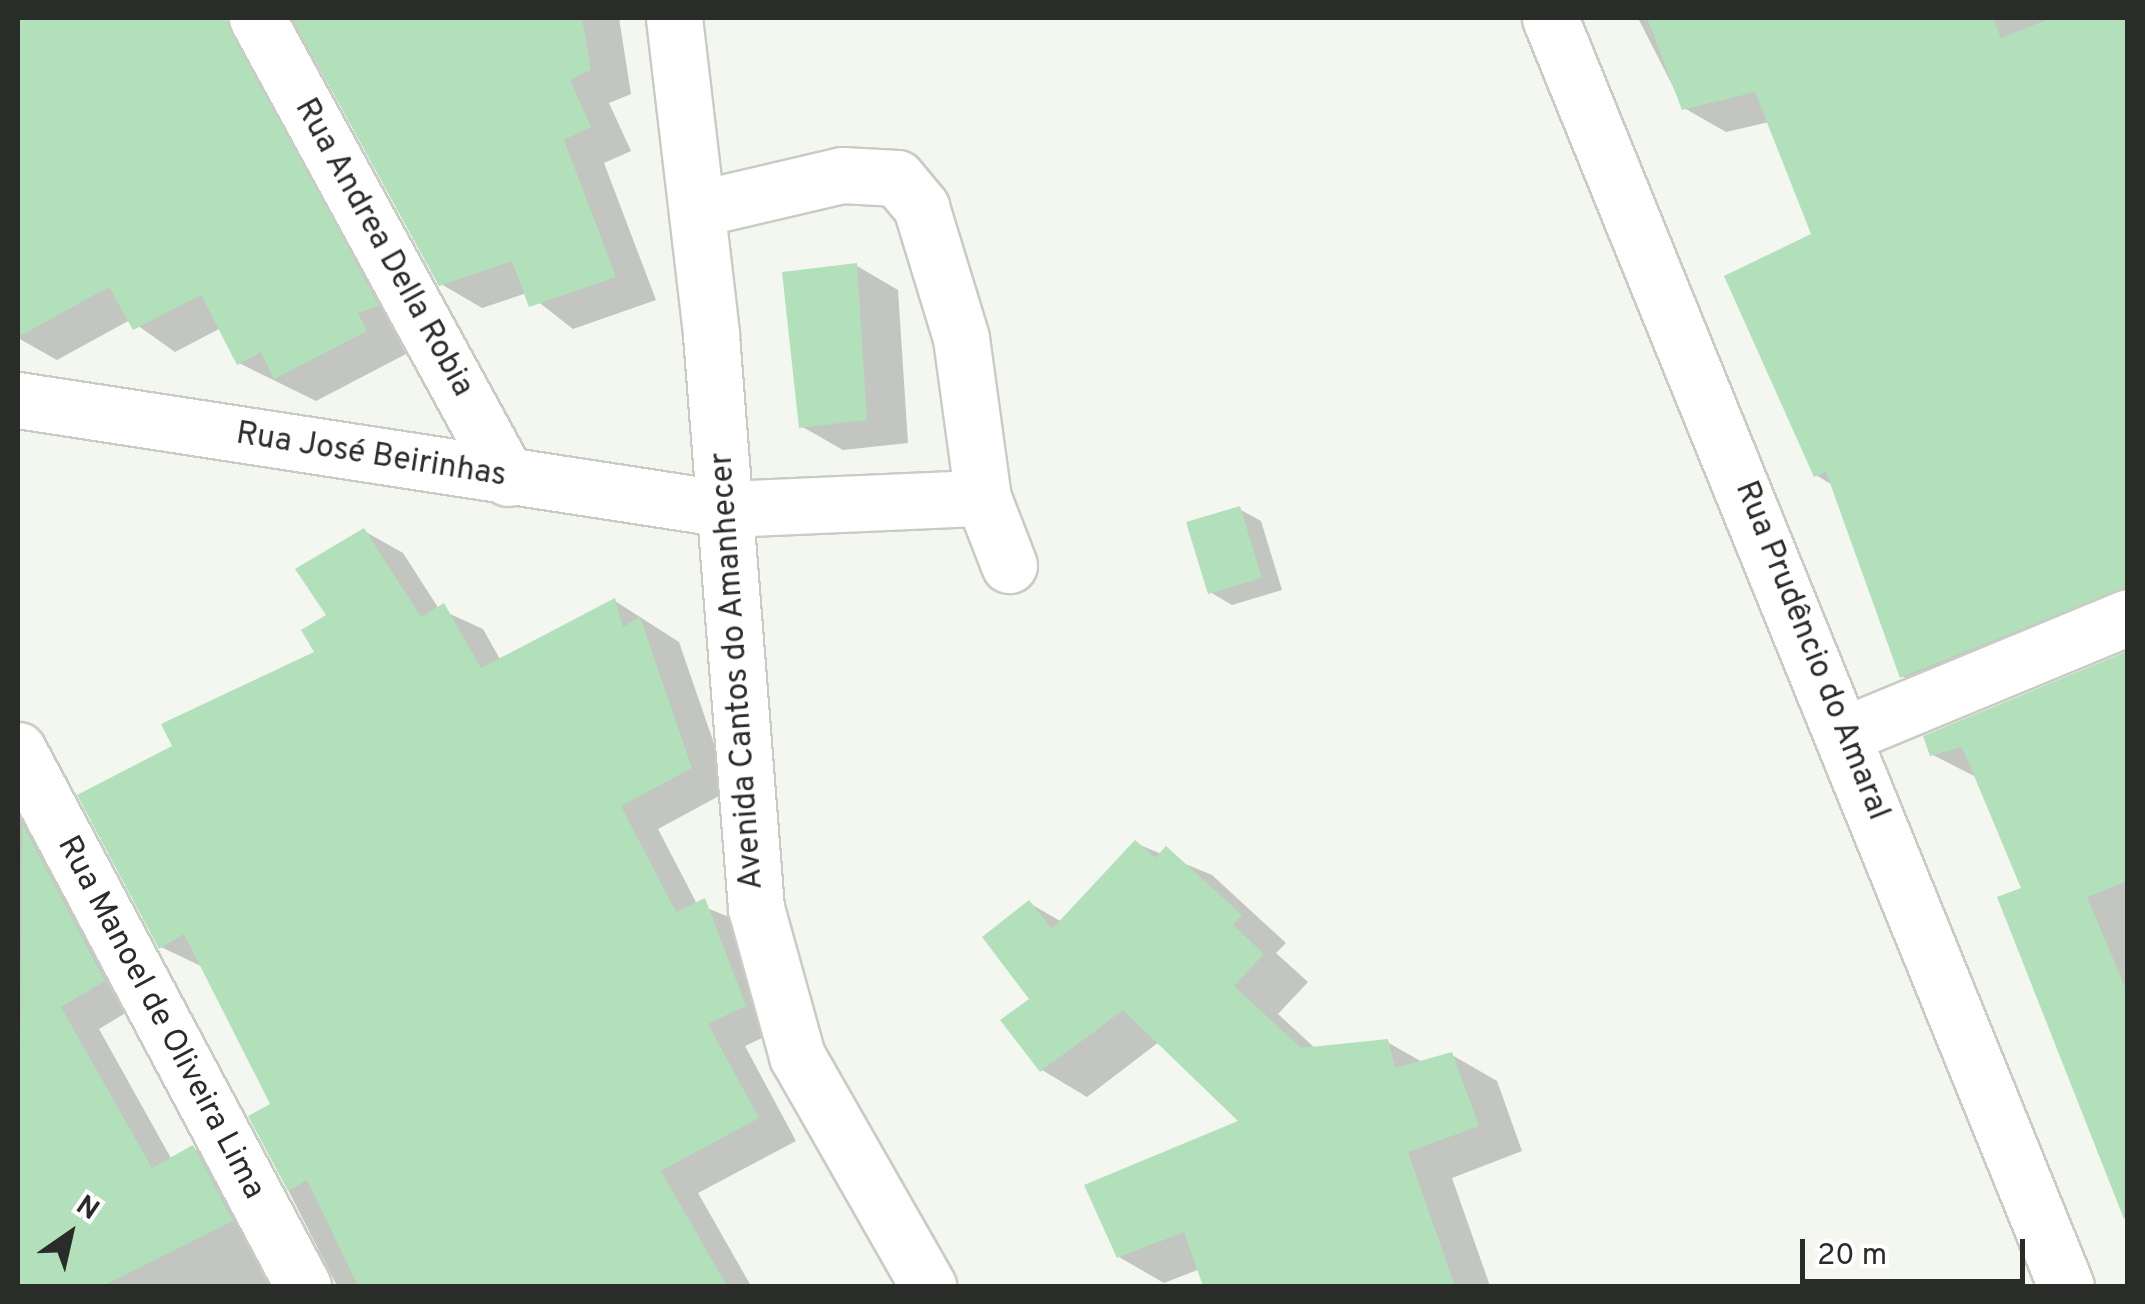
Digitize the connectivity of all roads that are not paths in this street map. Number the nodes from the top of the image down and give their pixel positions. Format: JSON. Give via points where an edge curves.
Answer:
{"nodes":[{"id":1,"x":256,"y":18,"type":"edge"},
{"id":2,"x":674,"y":18,"type":"edge"},
{"id":3,"x":1550,"y":18,"type":"edge"},
{"id":4,"x":696,"y":209,"type":"junction"},
{"id":5,"x":18,"y":400,"type":"edge"},
{"id":6,"x":508,"y":478,"type":"junction"},
{"id":7,"x":983,"y":498,"type":"junction"},
{"id":8,"x":726,"y":509,"type":"junction"},
{"id":9,"x":1008,"y":564,"type":"dead end"},
{"id":10,"x":2128,"y":617,"type":"edge"},
{"id":11,"x":1846,"y":734,"type":"junction"},
{"id":12,"x":18,"y":750,"type":"edge"},
{"id":13,"x":303,"y":1286,"type":"edge"},
{"id":14,"x":928,"y":1286,"type":"edge"},
{"id":15,"x":2066,"y":1286,"type":"edge"}],
"edges":[{"from":1,"to":6,"type":"street","name":"Rua Andrea Della Robia"},
{"from":2,"to":4,"type":"street","name":"Avenida Cantos do Amanhecer"},
{"from":3,"to":11,"type":"street","name":"Rua Prudêncio do Amaral"},
{"from":4,"to":7,"type":"street","via":[[842,175],[897,178],[921,208],[961,338]]},
{"from":4,"to":8,"type":"street","name":"Avenida Cantos do Amanhecer"},
{"from":5,"to":6,"type":"street","name":"Rua José Beirinhas"},
{"from":6,"to":8,"type":"street","name":"Rua José Beirinhas"},
{"from":7,"to":8,"type":"street","name":"Rua José Beirinhas"},
{"from":7,"to":9,"type":"street"},
{"from":8,"to":14,"type":"street","name":"Avenida Cantos do Amanhecer","via":[[747,824],[777,994],[797,1056]]},
{"from":10,"to":11,"type":"street"},
{"from":11,"to":15,"type":"street","name":"Rua Prudêncio do Amaral"},
{"from":12,"to":13,"type":"street","name":"Rua Manoel de Oliveira Lima"}]}
